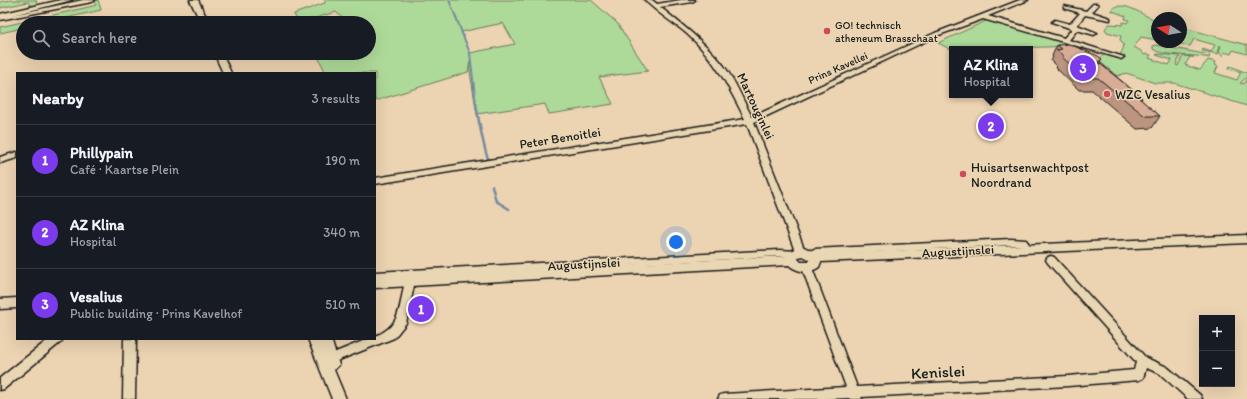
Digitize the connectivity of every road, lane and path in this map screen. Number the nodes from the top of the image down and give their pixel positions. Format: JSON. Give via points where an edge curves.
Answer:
{"nodes":[{"id":1,"x":69,"y":0,"type":"edge"},
{"id":2,"x":92,"y":0,"type":"edge"},
{"id":3,"x":194,"y":0,"type":"edge"},
{"id":4,"x":648,"y":0,"type":"edge"},
{"id":5,"x":692,"y":0,"type":"edge"},
{"id":6,"x":1025,"y":0,"type":"edge"},
{"id":7,"x":39,"y":3,"type":"edge"},
{"id":8,"x":1095,"y":5,"type":"dead end"},
{"id":9,"x":655,"y":6,"type":"junction"},
{"id":10,"x":1066,"y":7,"type":"dead end"},
{"id":11,"x":1086,"y":13,"type":"junction"},
{"id":12,"x":16,"y":16,"type":"edge"},
{"id":13,"x":16,"y":16,"type":"edge"},
{"id":14,"x":202,"y":16,"type":"edge"},
{"id":15,"x":984,"y":17,"type":"junction"},
{"id":16,"x":1108,"y":19,"type":"dead end"},
{"id":17,"x":1055,"y":22,"type":"dead end"},
{"id":18,"x":1076,"y":28,"type":"junction"},
{"id":19,"x":1094,"y":33,"type":"dead end"},
{"id":20,"x":1065,"y":41,"type":"junction"},
{"id":21,"x":1121,"y":58,"type":"dead end"},
{"id":22,"x":221,"y":60,"type":"edge"},
{"id":23,"x":227,"y":72,"type":"edge"},
{"id":24,"x":750,"y":121,"type":"junction"},
{"id":25,"x":16,"y":155,"type":"edge"},
{"id":26,"x":0,"y":160,"type":"edge"},
{"id":27,"x":376,"y":181,"type":"edge"},
{"id":28,"x":1247,"y":232,"type":"edge"},
{"id":29,"x":1247,"y":238,"type":"edge"},
{"id":30,"x":1102,"y":244,"type":"junction"},
{"id":31,"x":803,"y":258,"type":"junction"},
{"id":32,"x":1051,"y":260,"type":"dead end"},
{"id":33,"x":376,"y":276,"type":"edge"},
{"id":34,"x":410,"y":281,"type":"junction"},
{"id":35,"x":376,"y":283,"type":"edge"},
{"id":36,"x":16,"y":303,"type":"edge"},
{"id":37,"x":0,"y":304,"type":"edge"},
{"id":38,"x":56,"y":340,"type":"edge"},
{"id":39,"x":130,"y":340,"type":"edge"},
{"id":40,"x":315,"y":340,"type":"edge"},
{"id":41,"x":324,"y":340,"type":"edge"},
{"id":42,"x":376,"y":340,"type":"edge"},
{"id":43,"x":376,"y":340,"type":"edge"},
{"id":44,"x":330,"y":359,"type":"junction"},
{"id":45,"x":1142,"y":361,"type":"junction"},
{"id":46,"x":334,"y":382,"type":"junction"},
{"id":47,"x":0,"y":385,"type":"edge"},
{"id":48,"x":855,"y":396,"type":"edge"},
{"id":49,"x":129,"y":399,"type":"edge"},
{"id":50,"x":339,"y":399,"type":"edge"},
{"id":51,"x":724,"y":399,"type":"edge"},
{"id":52,"x":1196,"y":399,"type":"edge"}],
"edges":[{"from":1,"to":7,"type":"street"},
{"from":2,"to":13,"type":"street"},
{"from":3,"to":14,"type":"street"},
{"from":4,"to":9,"type":"street","name":"Martouginlei"},
{"from":5,"to":9,"type":"street"},
{"from":6,"to":15,"type":"street","name":"Prins Kavellei"},
{"from":7,"to":12,"type":"street","via":[[1,16],[2,19]]},
{"from":8,"to":11,"type":"street"},
{"from":9,"to":24,"type":"street","name":"Martouginlei","via":[[689,33],[718,63],[739,96]]},
{"from":10,"to":11,"type":"street"},
{"from":11,"to":16,"type":"street"},
{"from":11,"to":18,"type":"street","via":[[1073,25]]},
{"from":15,"to":20,"type":"street"},
{"from":15,"to":24,"type":"street","name":"Prins Kavellei","via":[[937,34]]},
{"from":17,"to":18,"type":"street"},
{"from":18,"to":19,"type":"street"},
{"from":18,"to":20,"type":"street"},
{"from":20,"to":21,"type":"street"},
{"from":22,"to":23,"type":"street"},
{"from":24,"to":27,"type":"street","name":"Peter Benoitlei"},
{"from":24,"to":31,"type":"street","name":"Martouginlei"},
{"from":25,"to":26,"type":"street"},
{"from":28,"to":30,"type":"street","name":"Augustijnslei","via":[[1167,236]]},
{"from":29,"to":30,"type":"street","name":"Augustijnslei"},
{"from":30,"to":31,"type":"street","name":"Augustijnslei","via":[[1025,245]]},
{"from":31,"to":33,"type":"street","name":"Augustijnslei","via":[[780,253]]},
{"from":31,"to":34,"type":"street","name":"Augustijnslei"},
{"from":31,"to":48,"type":"street","name":"Martouginlei"},
{"from":32,"to":45,"type":"street"},
{"from":34,"to":35,"type":"street","name":"Augustijnslei"},
{"from":34,"to":43,"type":"street","via":[[401,323],[390,334]]},
{"from":36,"to":37,"type":"street"},
{"from":38,"to":47,"type":"street"},
{"from":39,"to":49,"type":"street"},
{"from":40,"to":46,"type":"street"},
{"from":41,"to":44,"type":"street"},
{"from":42,"to":44,"type":"street"},
{"from":44,"to":46,"type":"street"},
{"from":45,"to":48,"type":"street","name":"Kenislei","via":[[1139,375]]},
{"from":45,"to":52,"type":"street","via":[[1163,370]]},
{"from":46,"to":50,"type":"street"},
{"from":48,"to":51,"type":"street","name":"Kenislei"}]}
